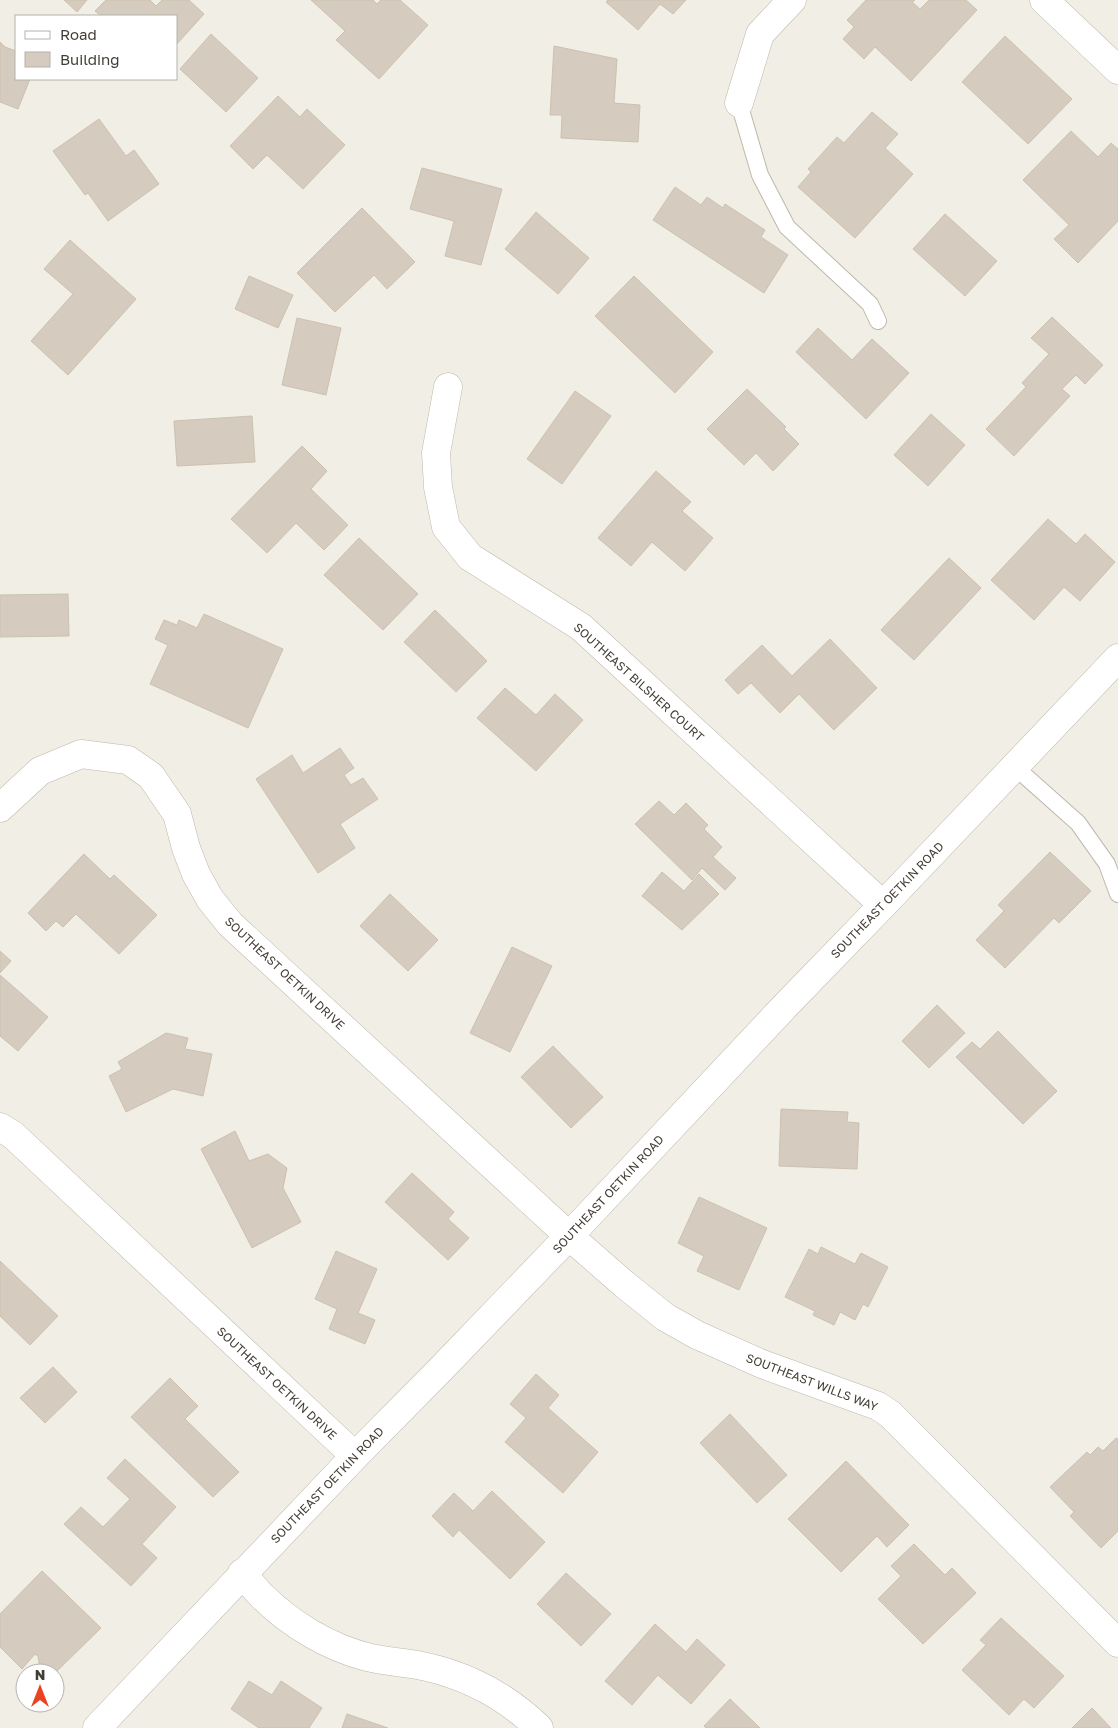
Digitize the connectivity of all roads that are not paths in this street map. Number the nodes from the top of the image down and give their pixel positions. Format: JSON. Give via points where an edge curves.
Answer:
{"nodes":[{"id":1,"x":792,"y":0,"type":"edge"},
{"id":2,"x":1044,"y":0,"type":"edge"},
{"id":3,"x":1118,"y":70,"type":"edge"},
{"id":4,"x":739,"y":104,"type":"joint"},
{"id":5,"x":878,"y":321,"type":"dead end"},
{"id":6,"x":448,"y":386,"type":"dead end"},
{"id":7,"x":1118,"y":658,"type":"edge"},
{"id":8,"x":1015,"y":767,"type":"junction"},
{"id":9,"x":0,"y":808,"type":"edge"},
{"id":10,"x":1118,"y":894,"type":"edge"},
{"id":11,"x":883,"y":905,"type":"junction"},
{"id":12,"x":0,"y":1127,"type":"edge"},
{"id":13,"x":569,"y":1236,"type":"junction"},
{"id":14,"x":354,"y":1456,"type":"junction"},
{"id":15,"x":242,"y":1573,"type":"junction"},
{"id":16,"x":1118,"y":1643,"type":"edge"},
{"id":17,"x":97,"y":1728,"type":"edge"},
{"id":18,"x":539,"y":1728,"type":"edge"}],
"edges":[{"from":1,"to":4,"type":"street","via":[[760,34]]},
{"from":2,"to":3,"type":"street"},
{"from":4,"to":5,"type":"lane","via":[[760,175],[787,227],[870,304]]},
{"from":6,"to":11,"type":"street","name":"SOUTHEAST BILSHER COURT","via":[[436,453],[438,486],[446,527],[470,557],[581,627]]},
{"from":7,"to":8,"type":"street","name":"SOUTHEAST OETKIN ROAD"},
{"from":8,"to":10,"type":"lane","via":[[1078,823],[1107,864]]},
{"from":8,"to":11,"type":"street","name":"SOUTHEAST OETKIN ROAD"},
{"from":9,"to":13,"type":"street","name":"SOUTHEAST OETKIN DRIVE","via":[[40,771],[81,754],[128,760],[151,776],[177,814],[196,874],[230,924]]},
{"from":11,"to":13,"type":"street","name":"SOUTHEAST OETKIN ROAD"},
{"from":12,"to":14,"type":"street","name":"SOUTHEAST OETKIN DRIVE","via":[[13,1135]]},
{"from":13,"to":14,"type":"street","name":"SOUTHEAST OETKIN ROAD"},
{"from":13,"to":16,"type":"street","name":"SOUTHEAST WILLS WAY","via":[[664,1317],[762,1364],[878,1406],[890,1414]]},
{"from":14,"to":15,"type":"street","name":"SOUTHEAST OETKIN ROAD"},
{"from":15,"to":17,"type":"street","name":"SOUTHEAST OETKIN ROAD"},
{"from":15,"to":18,"type":"street","via":[[282,1614],[325,1642],[366,1657],[456,1675],[488,1689],[521,1711]]}]}
